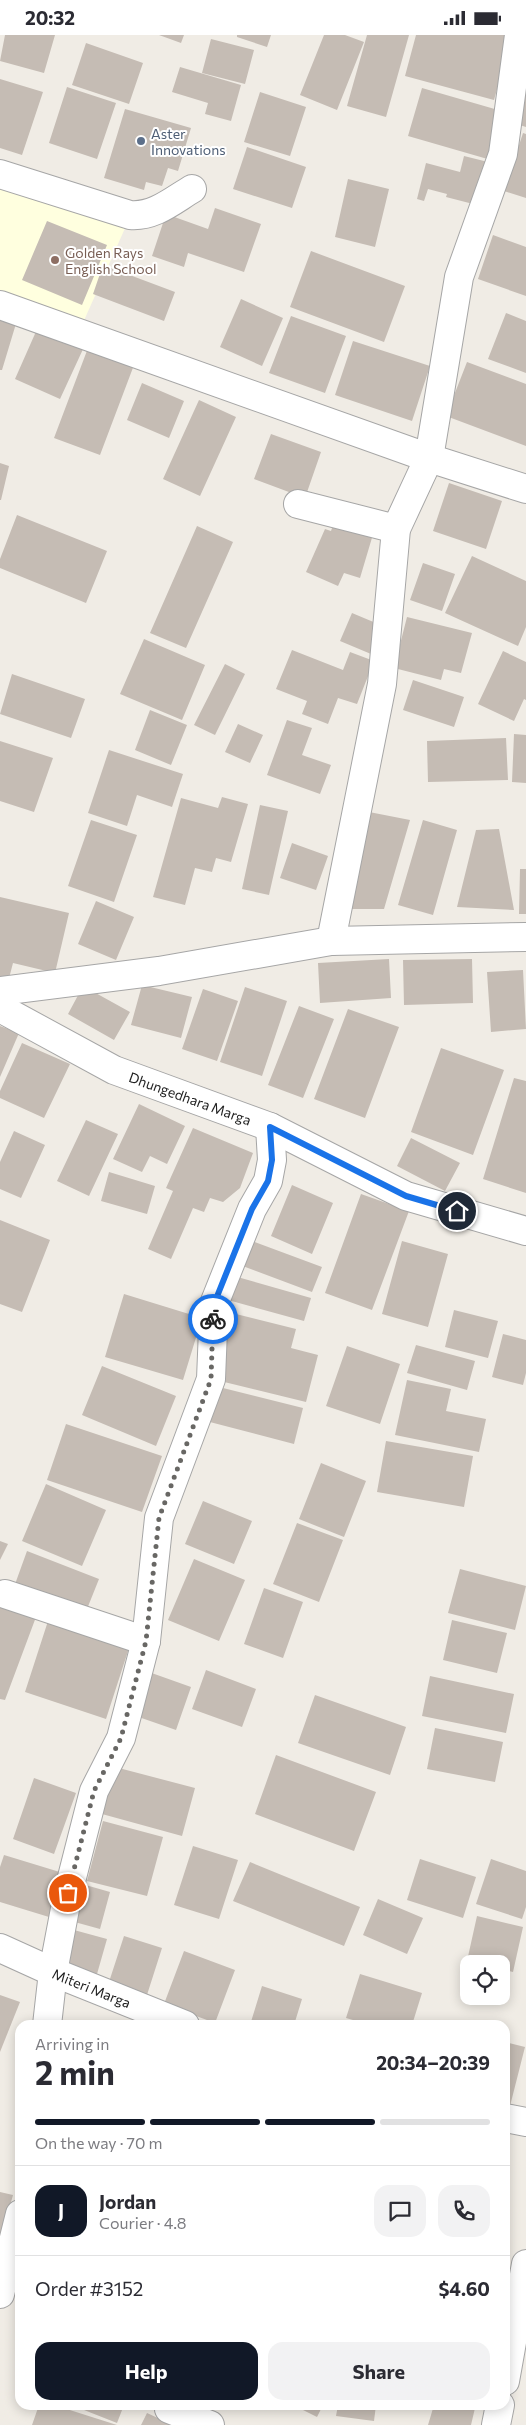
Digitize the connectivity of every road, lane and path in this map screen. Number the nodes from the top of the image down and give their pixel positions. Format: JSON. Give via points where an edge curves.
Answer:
{"nodes":[{"id":1,"x":518,"y":35,"type":"edge"},
{"id":2,"x":0,"y":174,"type":"edge"},
{"id":3,"x":192,"y":189,"type":"dead end"},
{"id":4,"x":0,"y":305,"type":"edge"},
{"id":5,"x":429,"y":457,"type":"junction"},
{"id":6,"x":526,"y":489,"type":"edge"},
{"id":7,"x":298,"y":504,"type":"dead end"},
{"id":8,"x":396,"y":529,"type":"junction"},
{"id":9,"x":526,"y":937,"type":"edge"},
{"id":10,"x":331,"y":941,"type":"junction"},
{"id":11,"x":0,"y":991,"type":"edge"},
{"id":12,"x":0,"y":1009,"type":"edge"},
{"id":13,"x":270,"y":1127,"type":"junction"},
{"id":14,"x":526,"y":1231,"type":"edge"},
{"id":15,"x":5,"y":1594,"type":"dead end"},
{"id":16,"x":146,"y":1641,"type":"junction"},
{"id":17,"x":0,"y":1947,"type":"edge"},
{"id":18,"x":53,"y":1972,"type":"junction"},
{"id":19,"x":48,"y":2020,"type":"edge"},
{"id":20,"x":173,"y":2020,"type":"edge"},
{"id":21,"x":510,"y":2118,"type":"edge"},
{"id":22,"x":526,"y":2122,"type":"edge"},
{"id":23,"x":15,"y":2234,"type":"edge"},
{"id":24,"x":526,"y":2264,"type":"edge"},
{"id":25,"x":0,"y":2294,"type":"edge"},
{"id":26,"x":510,"y":2353,"type":"edge"},
{"id":27,"x":172,"y":2410,"type":"edge"},
{"id":28,"x":499,"y":2410,"type":"edge"},
{"id":29,"x":210,"y":2425,"type":"edge"},
{"id":30,"x":496,"y":2425,"type":"edge"}],
"edges":[{"from":1,"to":5,"type":"street","via":[[503,154],[459,277]]},
{"from":2,"to":3,"type":"street","via":[[130,215],[143,216],[154,212]]},
{"from":4,"to":5,"type":"street"},
{"from":5,"to":6,"type":"street"},
{"from":5,"to":8,"type":"street"},
{"from":7,"to":8,"type":"street"},
{"from":8,"to":10,"type":"street","via":[[382,684]]},
{"from":9,"to":10,"type":"street"},
{"from":10,"to":11,"type":"street","via":[[159,971]]},
{"from":12,"to":13,"type":"street","name":"Dhungedhara Marga","via":[[114,1070]]},
{"from":13,"to":14,"type":"street","name":"Dhungedhara Marga","via":[[406,1196]]},
{"from":13,"to":16,"type":"street","via":[[272,1160],[268,1181],[252,1209],[214,1304],[211,1379],[159,1518]]},
{"from":15,"to":16,"type":"street"},
{"from":16,"to":18,"type":"street","via":[[121,1738],[94,1791],[68,1893]]},
{"from":17,"to":18,"type":"street","name":"Miteri Marga"},
{"from":18,"to":19,"type":"street"},
{"from":18,"to":20,"type":"street","name":"Miteri Marga"},
{"from":21,"to":22,"type":"street"},
{"from":23,"to":25,"type":"street"},
{"from":24,"to":26,"type":"street"},
{"from":27,"to":29,"type":"street"},
{"from":28,"to":30,"type":"street"}]}
